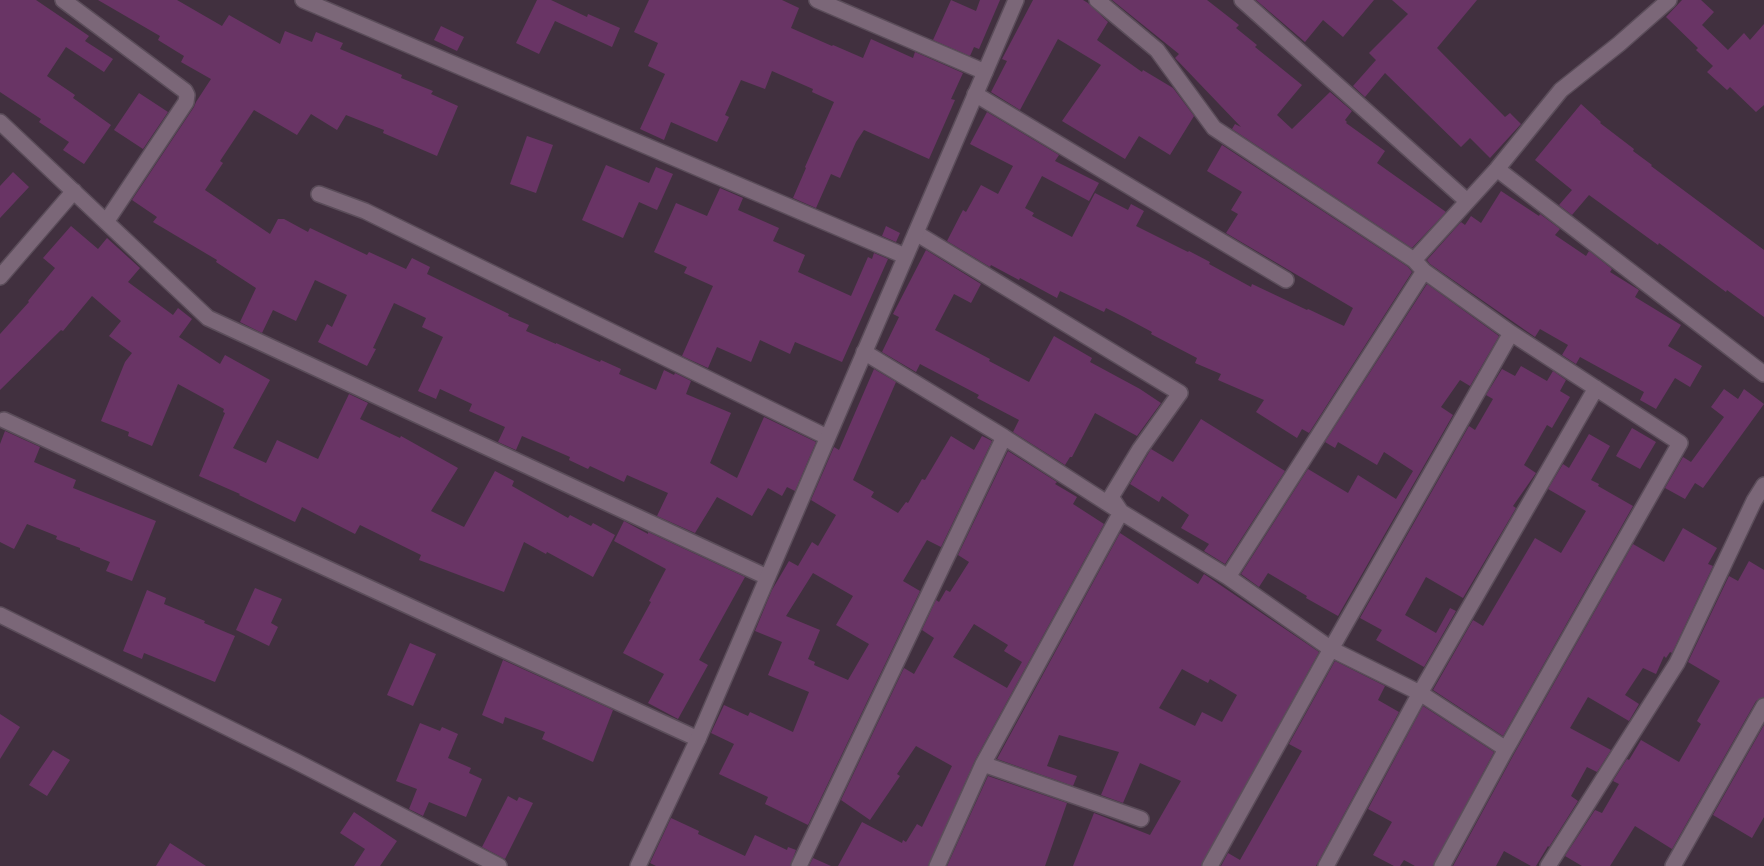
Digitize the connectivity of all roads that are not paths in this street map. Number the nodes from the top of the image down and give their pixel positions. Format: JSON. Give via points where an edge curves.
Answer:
{"nodes":[{"id":1,"x":63,"y":0,"type":"edge"},
{"id":2,"x":303,"y":0,"type":"edge"},
{"id":3,"x":817,"y":0,"type":"edge"},
{"id":4,"x":1016,"y":0,"type":"edge"},
{"id":5,"x":1097,"y":0,"type":"edge"},
{"id":6,"x":1242,"y":0,"type":"edge"},
{"id":7,"x":1669,"y":0,"type":"edge"},
{"id":8,"x":985,"y":72,"type":"junction"},
{"id":9,"x":975,"y":94,"type":"junction"},
{"id":10,"x":0,"y":122,"type":"edge"},
{"id":11,"x":1497,"y":169,"type":"junction"},
{"id":12,"x":74,"y":191,"type":"junction"},
{"id":13,"x":318,"y":194,"type":"dead end"},
{"id":14,"x":1467,"y":201,"type":"junction"},
{"id":15,"x":106,"y":222,"type":"junction"},
{"id":16,"x":916,"y":233,"type":"junction"},
{"id":17,"x":905,"y":256,"type":"junction"},
{"id":18,"x":1419,"y":265,"type":"junction"},
{"id":19,"x":0,"y":277,"type":"edge"},
{"id":20,"x":1286,"y":280,"type":"dead end"},
{"id":21,"x":1511,"y":334,"type":"junction"},
{"id":22,"x":864,"y":352,"type":"junction"},
{"id":23,"x":1764,"y":374,"type":"edge"},
{"id":24,"x":1596,"y":388,"type":"junction"},
{"id":25,"x":4,"y":420,"type":"dead end"},
{"id":26,"x":828,"y":437,"type":"junction"},
{"id":27,"x":1004,"y":437,"type":"junction"},
{"id":28,"x":1764,"y":485,"type":"edge"},
{"id":29,"x":1121,"y":512,"type":"junction"},
{"id":30,"x":767,"y":577,"type":"junction"},
{"id":31,"x":1228,"y":577,"type":"junction"},
{"id":32,"x":0,"y":615,"type":"edge"},
{"id":33,"x":1331,"y":649,"type":"junction"},
{"id":34,"x":1420,"y":693,"type":"junction"},
{"id":35,"x":1764,"y":706,"type":"edge"},
{"id":36,"x":698,"y":739,"type":"junction"},
{"id":37,"x":1506,"y":749,"type":"junction"},
{"id":38,"x":984,"y":764,"type":"junction"},
{"id":39,"x":1141,"y":820,"type":"dead end"},
{"id":40,"x":498,"y":866,"type":"edge"},
{"id":41,"x":638,"y":866,"type":"edge"},
{"id":42,"x":799,"y":866,"type":"edge"},
{"id":43,"x":937,"y":866,"type":"edge"},
{"id":44,"x":1210,"y":866,"type":"edge"},
{"id":45,"x":1326,"y":866,"type":"edge"},
{"id":46,"x":1442,"y":866,"type":"edge"},
{"id":47,"x":1548,"y":866,"type":"edge"},
{"id":48,"x":1673,"y":866,"type":"edge"}],
"edges":[{"from":1,"to":15,"type":"street","via":[[187,95],[186,102]]},
{"from":2,"to":17,"type":"street"},
{"from":3,"to":8,"type":"street"},
{"from":4,"to":8,"type":"street"},
{"from":5,"to":18,"type":"street","via":[[1157,50],[1214,128]]},
{"from":6,"to":14,"type":"street"},
{"from":7,"to":11,"type":"street","via":[[1561,90]]},
{"from":8,"to":9,"type":"street"},
{"from":9,"to":16,"type":"street"},
{"from":9,"to":20,"type":"street"},
{"from":10,"to":12,"type":"street"},
{"from":11,"to":14,"type":"street"},
{"from":11,"to":23,"type":"street"},
{"from":12,"to":15,"type":"street"},
{"from":12,"to":19,"type":"street"},
{"from":13,"to":26,"type":"street","via":[[365,211]]},
{"from":14,"to":18,"type":"street"},
{"from":15,"to":30,"type":"street","via":[[208,318]]},
{"from":16,"to":17,"type":"street"},
{"from":16,"to":29,"type":"street","via":[[1180,393],[1140,449],[1112,497]]},
{"from":17,"to":22,"type":"street"},
{"from":18,"to":21,"type":"street"},
{"from":18,"to":31,"type":"street"},
{"from":21,"to":24,"type":"street"},
{"from":21,"to":33,"type":"street"},
{"from":22,"to":26,"type":"street"},
{"from":22,"to":27,"type":"street"},
{"from":24,"to":34,"type":"street"},
{"from":24,"to":37,"type":"street","via":[[1680,443]]},
{"from":25,"to":36,"type":"street"},
{"from":26,"to":30,"type":"street"},
{"from":27,"to":29,"type":"street"},
{"from":27,"to":42,"type":"street"},
{"from":28,"to":47,"type":"street","via":[[1677,663]]},
{"from":29,"to":31,"type":"street"},
{"from":29,"to":38,"type":"street"},
{"from":30,"to":36,"type":"street"},
{"from":31,"to":33,"type":"street"},
{"from":32,"to":40,"type":"street"},
{"from":33,"to":34,"type":"street"},
{"from":33,"to":44,"type":"street"},
{"from":34,"to":37,"type":"street"},
{"from":34,"to":45,"type":"street"},
{"from":35,"to":48,"type":"street"},
{"from":36,"to":41,"type":"street"},
{"from":37,"to":46,"type":"street"},
{"from":38,"to":39,"type":"street"},
{"from":38,"to":43,"type":"street"}]}
